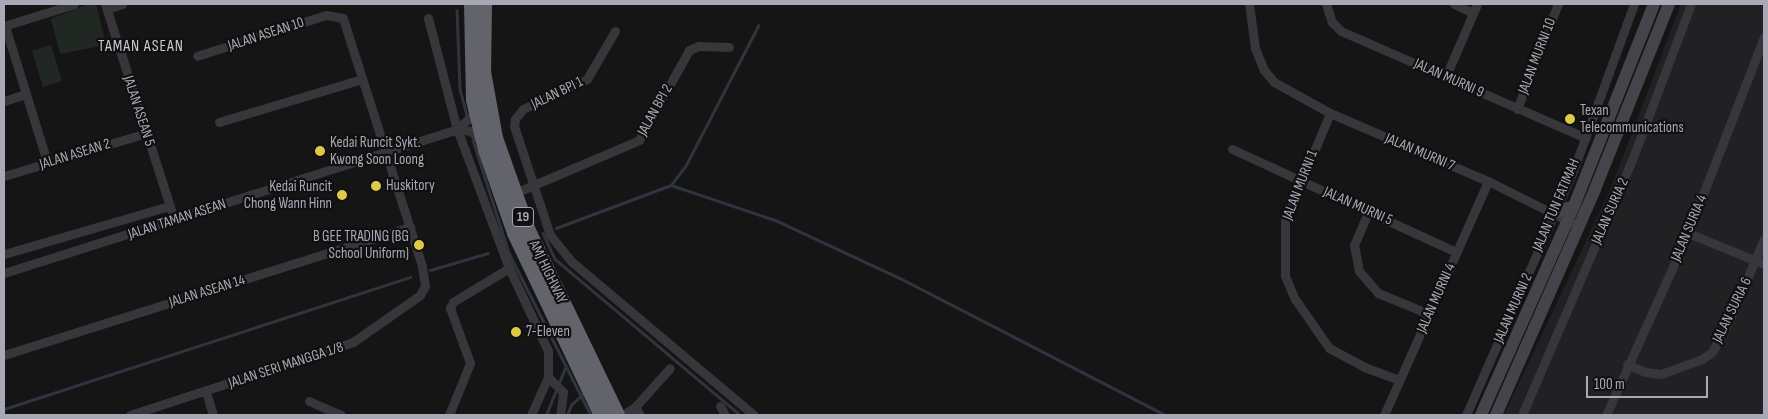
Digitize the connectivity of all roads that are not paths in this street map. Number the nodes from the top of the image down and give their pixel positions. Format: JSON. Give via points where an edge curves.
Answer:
{"nodes":[{"id":1,"x":74,"y":4,"type":"edge"},
{"id":2,"x":122,"y":4,"type":"edge"},
{"id":3,"x":472,"y":4,"type":"edge"},
{"id":4,"x":484,"y":4,"type":"edge"},
{"id":5,"x":1249,"y":4,"type":"edge"},
{"id":6,"x":1326,"y":4,"type":"edge"},
{"id":7,"x":1454,"y":4,"type":"edge"},
{"id":8,"x":1558,"y":4,"type":"edge"},
{"id":9,"x":1634,"y":4,"type":"edge"},
{"id":10,"x":1654,"y":4,"type":"edge"},
{"id":11,"x":1669,"y":4,"type":"edge"},
{"id":12,"x":1691,"y":4,"type":"edge"},
{"id":13,"x":106,"y":6,"type":"edge"},
{"id":14,"x":1475,"y":8,"type":"edge"},
{"id":15,"x":428,"y":18,"type":"dead end"},
{"id":16,"x":4,"y":26,"type":"edge"},
{"id":17,"x":615,"y":31,"type":"dead end"},
{"id":18,"x":1764,"y":37,"type":"edge"},
{"id":19,"x":729,"y":47,"type":"dead end"},
{"id":20,"x":197,"y":56,"type":"dead end"},
{"id":21,"x":1446,"y":76,"type":"junction"},
{"id":22,"x":362,"y":79,"type":"junction"},
{"id":23,"x":26,"y":94,"type":"junction"},
{"id":24,"x":4,"y":101,"type":"edge"},
{"id":25,"x":1517,"y":109,"type":"junction"},
{"id":26,"x":476,"y":112,"type":"junction"},
{"id":27,"x":1330,"y":113,"type":"junction"},
{"id":28,"x":219,"y":122,"type":"dead end"},
{"id":29,"x":457,"y":129,"type":"junction"},
{"id":30,"x":146,"y":133,"type":"junction"},
{"id":31,"x":1586,"y":138,"type":"junction"},
{"id":32,"x":1232,"y":149,"type":"dead end"},
{"id":33,"x":486,"y":150,"type":"junction"},
{"id":34,"x":386,"y":152,"type":"junction"},
{"id":35,"x":47,"y":162,"type":"junction"},
{"id":36,"x":4,"y":176,"type":"edge"},
{"id":37,"x":1300,"y":180,"type":"junction"},
{"id":38,"x":1488,"y":181,"type":"junction"},
{"id":39,"x":532,"y":185,"type":"junction"},
{"id":40,"x":515,"y":193,"type":"junction"},
{"id":41,"x":170,"y":206,"type":"junction"},
{"id":42,"x":1574,"y":206,"type":"junction"},
{"id":43,"x":1369,"y":210,"type":"junction"},
{"id":44,"x":1554,"y":213,"type":"junction"},
{"id":45,"x":174,"y":219,"type":"junction"},
{"id":46,"x":1573,"y":223,"type":"junction"},
{"id":47,"x":410,"y":227,"type":"junction"},
{"id":48,"x":1688,"y":232,"type":"junction"},
{"id":49,"x":1764,"y":239,"type":"edge"},
{"id":50,"x":1456,"y":252,"type":"junction"},
{"id":51,"x":4,"y":254,"type":"edge"},
{"id":52,"x":1760,"y":262,"type":"edge"},
{"id":53,"x":509,"y":268,"type":"junction"},
{"id":54,"x":4,"y":273,"type":"edge"},
{"id":55,"x":1429,"y":314,"type":"junction"},
{"id":56,"x":4,"y":355,"type":"edge"},
{"id":57,"x":1627,"y":364,"type":"junction"},
{"id":58,"x":670,"y":368,"type":"dead end"},
{"id":59,"x":548,"y":376,"type":"junction"},
{"id":60,"x":1399,"y":380,"type":"junction"},
{"id":61,"x":206,"y":392,"type":"junction"},
{"id":62,"x":309,"y":401,"type":"dead end"},
{"id":63,"x":720,"y":406,"type":"dead end"},
{"id":64,"x":638,"y":411,"type":"edge"},
{"id":65,"x":130,"y":415,"type":"edge"},
{"id":66,"x":213,"y":415,"type":"edge"},
{"id":67,"x":341,"y":415,"type":"edge"},
{"id":68,"x":449,"y":415,"type":"edge"},
{"id":69,"x":531,"y":415,"type":"edge"},
{"id":70,"x":560,"y":415,"type":"edge"},
{"id":71,"x":602,"y":415,"type":"edge"},
{"id":72,"x":617,"y":415,"type":"edge"},
{"id":73,"x":623,"y":415,"type":"edge"},
{"id":74,"x":725,"y":415,"type":"edge"},
{"id":75,"x":754,"y":415,"type":"edge"},
{"id":76,"x":1384,"y":415,"type":"edge"},
{"id":77,"x":1466,"y":415,"type":"edge"},
{"id":78,"x":1480,"y":415,"type":"edge"},
{"id":79,"x":1496,"y":415,"type":"edge"},
{"id":80,"x":1522,"y":415,"type":"edge"},
{"id":81,"x":1606,"y":415,"type":"edge"}],
"edges":[{"from":1,"to":16,"type":"street"},
{"from":2,"to":13,"type":"street"},
{"from":3,"to":26,"type":"highway","name":"AMJ HIGHWAY","number":"19"},
{"from":4,"to":40,"type":"highway","name":"AMJ HIGHWAY","number":"19","via":[[486,98]]},
{"from":5,"to":27,"type":"street","name":"JALAN MURNI 7","via":[[1255,48],[1264,70],[1274,82]]},
{"from":6,"to":21,"type":"street","name":"JALAN MURNI 9","via":[[1332,22],[1340,31]]},
{"from":7,"to":14,"type":"street"},
{"from":8,"to":25,"type":"street","name":"JALAN MURNI 10"},
{"from":9,"to":31,"type":"street","name":"JALAN MURNI 2"},
{"from":10,"to":42,"type":"main road","name":"JALAN TUN FATIMAH"},
{"from":11,"to":46,"type":"main road","name":"JALAN TUN FATIMAH"},
{"from":12,"to":80,"type":"street","name":"JALAN SURIA 2","via":[[1632,160]]},
{"from":13,"to":30,"type":"street","name":"JALAN ASEAN 5"},
{"from":14,"to":21,"type":"street"},
{"from":15,"to":29,"type":"street"},
{"from":16,"to":23,"type":"street"},
{"from":17,"to":39,"type":"street","name":"JALAN BPI 1","via":[[587,79],[518,113],[514,126]]},
{"from":18,"to":48,"type":"street","name":"JALAN SURIA 4"},
{"from":19,"to":39,"type":"street","name":"JALAN BPI 2","via":[[699,46],[688,50],[639,140]]},
{"from":20,"to":22,"type":"street","name":"JALAN ASEAN 10","via":[[334,15],[346,23]]},
{"from":21,"to":25,"type":"street","name":"JALAN MURNI 9"},
{"from":22,"to":28,"type":"street"},
{"from":22,"to":34,"type":"street"},
{"from":23,"to":24,"type":"street"},
{"from":23,"to":35,"type":"street"},
{"from":25,"to":31,"type":"street","name":"JALAN MURNI 9"},
{"from":26,"to":29,"type":"street"},
{"from":26,"to":33,"type":"highway","name":"AMJ HIGHWAY","number":"19"},
{"from":27,"to":37,"type":"street","name":"JALAN MURNI 1"},
{"from":27,"to":38,"type":"street","name":"JALAN MURNI 7"},
{"from":29,"to":33,"type":"street","via":[[476,134]]},
{"from":29,"to":34,"type":"street","name":"JALAN TAMAN ASEAN"},
{"from":29,"to":53,"type":"street"},
{"from":30,"to":35,"type":"street","name":"JALAN ASEAN 2"},
{"from":30,"to":41,"type":"street","name":"JALAN ASEAN 5"},
{"from":31,"to":44,"type":"street","name":"JALAN MURNI 2"},
{"from":32,"to":37,"type":"street","name":"JALAN MURNI 5"},
{"from":33,"to":71,"type":"highway","name":"AMJ HIGHWAY","number":"19","via":[[515,233]]},
{"from":34,"to":45,"type":"street","name":"JALAN TAMAN ASEAN"},
{"from":34,"to":47,"type":"street"},
{"from":35,"to":36,"type":"street","name":"JALAN ASEAN 2"},
{"from":37,"to":43,"type":"street","name":"JALAN MURNI 5"},
{"from":37,"to":60,"type":"street","name":"JALAN MURNI 1","via":[[1283,235],[1283,262],[1288,288],[1328,348],[1364,368]]},
{"from":38,"to":44,"type":"street","name":"JALAN MURNI 7"},
{"from":38,"to":50,"type":"street","name":"JALAN MURNI 4"},
{"from":39,"to":40,"type":"street","name":"JALAN BPI 2"},
{"from":39,"to":75,"type":"street","name":"JALAN BPI 1","via":[[550,235],[560,252]]},
{"from":40,"to":72,"type":"highway","name":"AMJ HIGHWAY","number":"19","via":[[528,231]]},
{"from":41,"to":45,"type":"street","name":"JALAN ASEAN 5"},
{"from":41,"to":51,"type":"street"},
{"from":42,"to":44,"type":"main road"},
{"from":42,"to":46,"type":"main road","name":"JALAN TUN FATIMAH"},
{"from":43,"to":50,"type":"street","name":"JALAN MURNI 5"},
{"from":43,"to":55,"type":"street","via":[[1354,245],[1359,271],[1378,293]]},
{"from":44,"to":46,"type":"street","name":"JALAN MURNI 7"},
{"from":44,"to":77,"type":"street","name":"JALAN MURNI 2"},
{"from":45,"to":54,"type":"street","name":"JALAN TAMAN ASEAN"},
{"from":46,"to":78,"type":"main road","name":"JALAN TUN FATIMAH"},
{"from":46,"to":79,"type":"main road","name":"JALAN TUN FATIMAH"},
{"from":47,"to":56,"type":"street","name":"JALAN ASEAN 14"},
{"from":47,"to":61,"type":"street","name":"JALAN SERI MANGGA 1/8","via":[[425,286],[420,295],[353,342]]},
{"from":48,"to":52,"type":"street"},
{"from":48,"to":57,"type":"street","name":"JALAN SURIA 4"},
{"from":49,"to":52,"type":"street","name":"JALAN SURIA 6"},
{"from":50,"to":55,"type":"street","name":"JALAN MURNI 4"},
{"from":52,"to":57,"type":"street","name":"JALAN SURIA 6","via":[[1707,356],[1662,374],[1645,372]]},
{"from":53,"to":59,"type":"street","via":[[545,344],[549,359]]},
{"from":53,"to":68,"type":"street","via":[[453,302],[450,308],[470,363]]},
{"from":55,"to":60,"type":"street","name":"JALAN MURNI 4"},
{"from":57,"to":81,"type":"street","name":"JALAN SURIA 4"},
{"from":58,"to":64,"type":"street"},
{"from":59,"to":69,"type":"street"},
{"from":59,"to":70,"type":"street","via":[[563,392]]},
{"from":60,"to":76,"type":"street","name":"JALAN MURNI 4"},
{"from":61,"to":65,"type":"street","name":"JALAN SERI MANGGA 1/8"},
{"from":61,"to":66,"type":"street"},
{"from":62,"to":67,"type":"street"},
{"from":63,"to":74,"type":"street"},
{"from":64,"to":73,"type":"street"}]}
